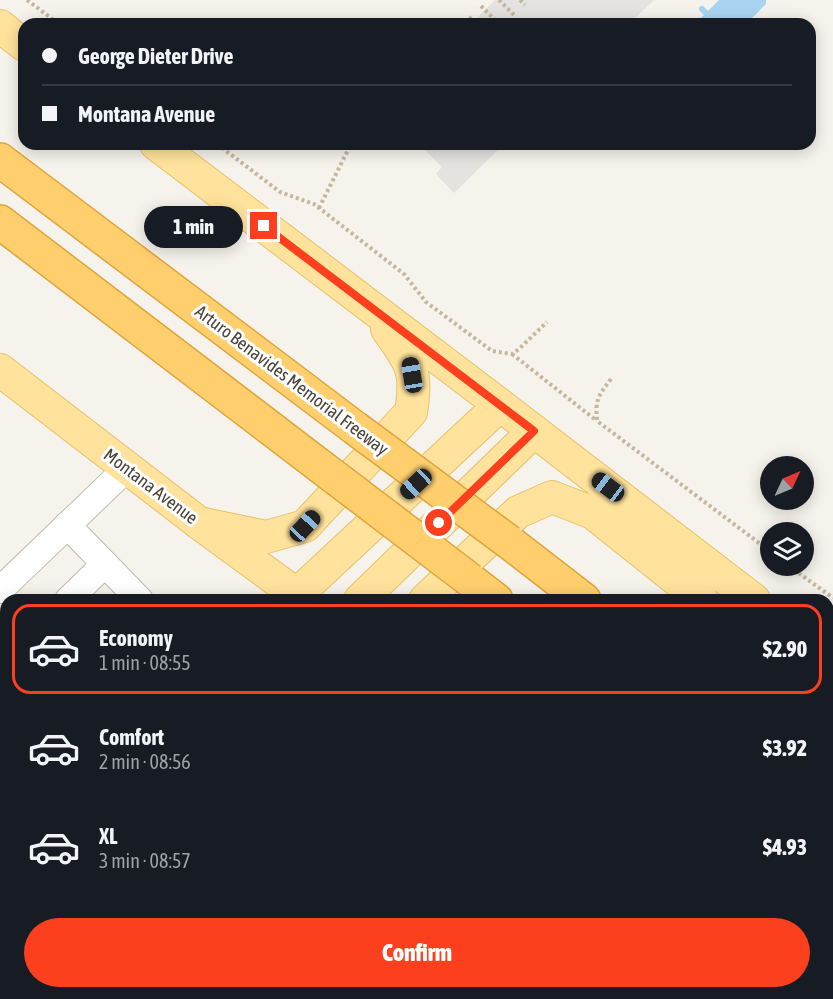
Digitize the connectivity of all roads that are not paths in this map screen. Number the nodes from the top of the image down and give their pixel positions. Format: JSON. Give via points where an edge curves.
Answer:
{"nodes":[{"id":1,"x":0,"y":26,"type":"edge"},
{"id":2,"x":18,"y":40,"type":"edge"},
{"id":3,"x":164,"y":150,"type":"edge"},
{"id":4,"x":0,"y":159,"type":"edge"},
{"id":5,"x":0,"y":222,"type":"edge"},
{"id":6,"x":372,"y":308,"type":"junction"},
{"id":7,"x":0,"y":370,"type":"edge"},
{"id":8,"x":500,"y":405,"type":"junction"},
{"id":9,"x":534,"y":431,"type":"junction"},
{"id":10,"x":127,"y":468,"type":"junction"},
{"id":11,"x":199,"y":523,"type":"junction"},
{"id":12,"x":67,"y":525,"type":"junction"},
{"id":13,"x":105,"y":564,"type":"junction"},
{"id":14,"x":0,"y":590,"type":"edge"},
{"id":15,"x":485,"y":591,"type":"edge"},
{"id":16,"x":74,"y":594,"type":"edge"},
{"id":17,"x":134,"y":594,"type":"edge"},
{"id":18,"x":292,"y":594,"type":"edge"},
{"id":19,"x":301,"y":594,"type":"edge"},
{"id":20,"x":366,"y":594,"type":"edge"},
{"id":21,"x":431,"y":594,"type":"edge"},
{"id":22,"x":576,"y":594,"type":"edge"},
{"id":23,"x":694,"y":594,"type":"edge"},
{"id":24,"x":746,"y":594,"type":"edge"}],
"edges":[{"from":1,"to":2,"type":"main road"},
{"from":3,"to":6,"type":"main road"},
{"from":4,"to":22,"type":"highway","name":"Arturo Benavides Memorial Freeway","bridge":true},
{"from":5,"to":15,"type":"highway","bridge":true},
{"from":6,"to":8,"type":"main road"},
{"from":6,"to":11,"type":"main road","via":[[410,362],[415,389],[411,412],[305,526],[266,537]]},
{"from":7,"to":10,"type":"main road","name":"Montana Avenue"},
{"from":8,"to":9,"type":"main road"},
{"from":8,"to":19,"type":"main road"},
{"from":9,"to":20,"type":"main road"},
{"from":9,"to":24,"type":"main road"},
{"from":10,"to":11,"type":"main road","name":"Montana Avenue"},
{"from":10,"to":12,"type":"lane"},
{"from":11,"to":18,"type":"main road","name":"Montana Avenue"},
{"from":12,"to":13,"type":"lane"},
{"from":12,"to":14,"type":"lane"},
{"from":13,"to":16,"type":"lane"},
{"from":13,"to":17,"type":"lane"},
{"from":21,"to":23,"type":"main road","via":[[518,512],[552,497],[593,513]]}]}
